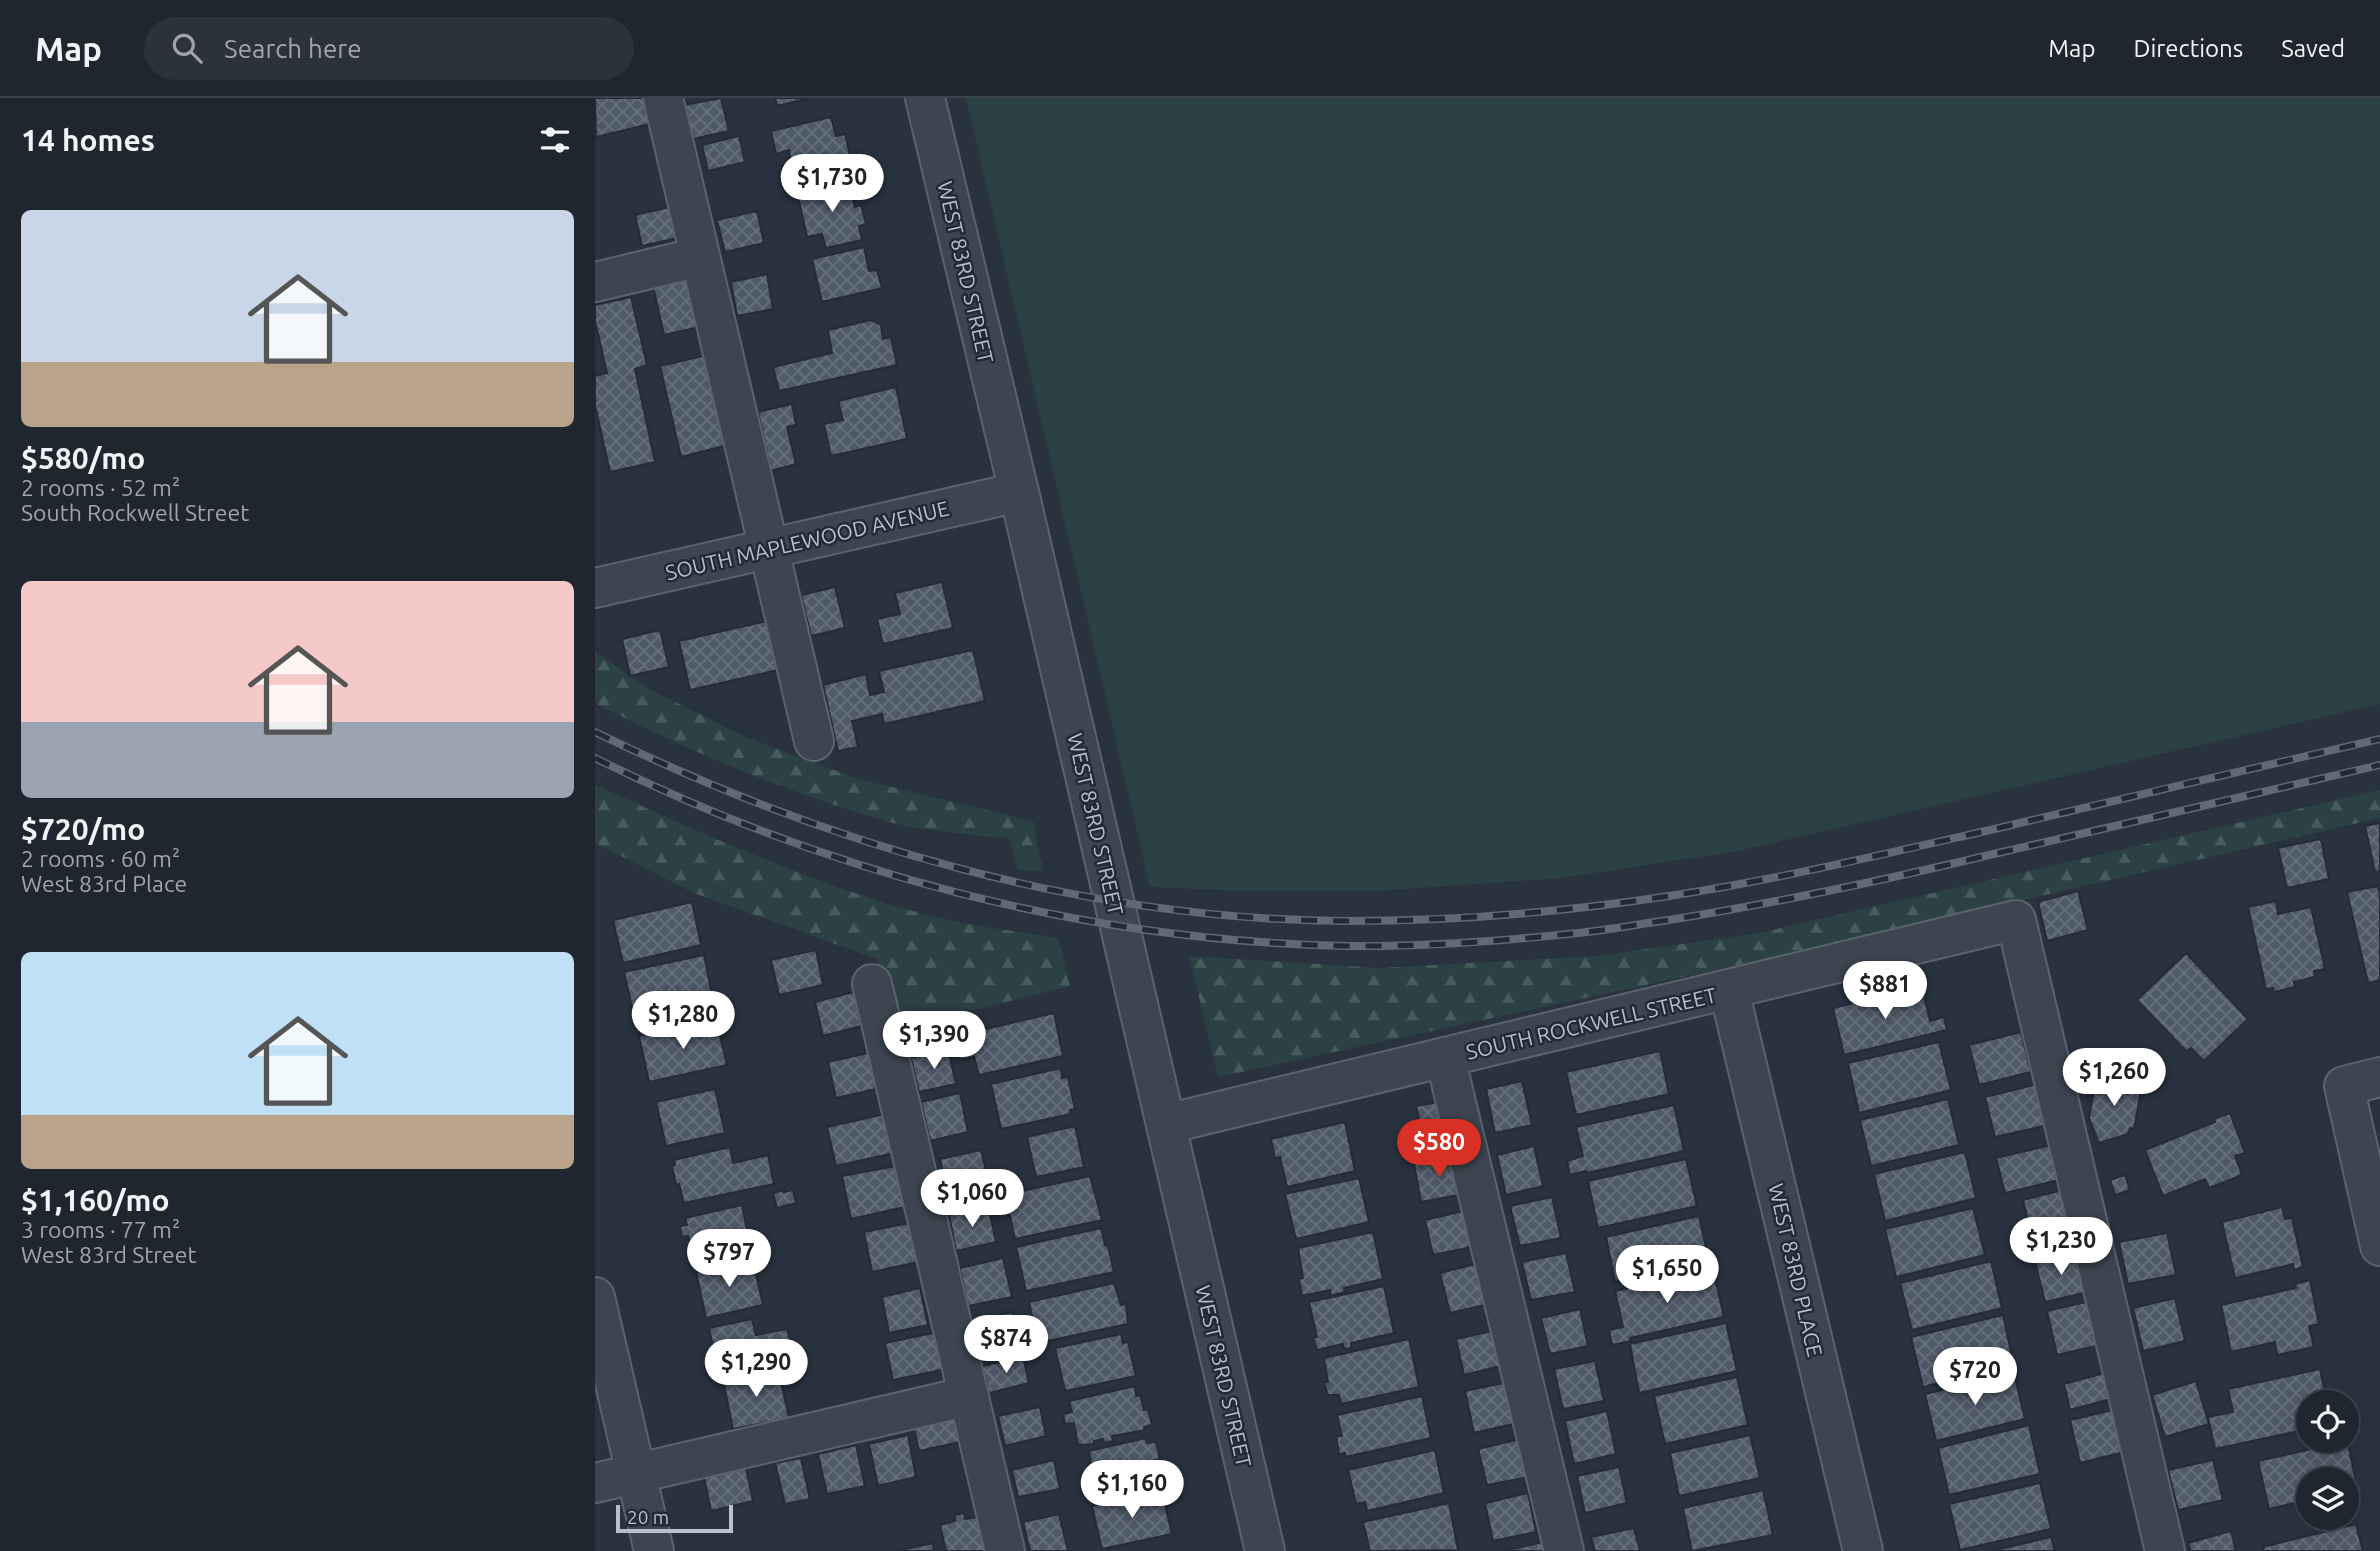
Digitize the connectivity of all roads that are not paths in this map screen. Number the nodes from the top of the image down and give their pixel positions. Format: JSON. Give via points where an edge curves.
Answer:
{"nodes":[{"id":1,"x":663,"y":98,"type":"edge"},
{"id":2,"x":925,"y":98,"type":"edge"},
{"id":3,"x":700,"y":257,"type":"junction"},
{"id":4,"x":595,"y":282,"type":"edge"},
{"id":5,"x":1019,"y":492,"type":"junction"},
{"id":6,"x":769,"y":548,"type":"junction"},
{"id":7,"x":595,"y":587,"type":"edge"},
{"id":8,"x":814,"y":741,"type":"dead end"},
{"id":9,"x":872,"y":984,"type":"dead end"},
{"id":10,"x":1729,"y":990,"type":"junction"},
{"id":11,"x":1445,"y":1057,"type":"junction"},
{"id":12,"x":2380,"y":1077,"type":"edge"},
{"id":13,"x":1166,"y":1124,"type":"junction"},
{"id":14,"x":2380,"y":1246,"type":"edge"},
{"id":15,"x":595,"y":1297,"type":"edge"},
{"id":16,"x":969,"y":1396,"type":"junction"},
{"id":17,"x":637,"y":1474,"type":"junction"},
{"id":18,"x":595,"y":1483,"type":"edge"},
{"id":19,"x":654,"y":1551,"type":"edge"},
{"id":20,"x":1005,"y":1551,"type":"edge"},
{"id":21,"x":1265,"y":1551,"type":"edge"},
{"id":22,"x":1564,"y":1551,"type":"edge"},
{"id":23,"x":1863,"y":1551,"type":"edge"},
{"id":24,"x":2165,"y":1551,"type":"edge"}],
"edges":[{"from":1,"to":3,"type":"street"},
{"from":2,"to":5,"type":"street","name":"WEST 83RD STREET"},
{"from":3,"to":4,"type":"street"},
{"from":3,"to":6,"type":"street"},
{"from":5,"to":6,"type":"street","name":"SOUTH MAPLEWOOD AVENUE"},
{"from":5,"to":13,"type":"street","name":"WEST 83RD STREET"},
{"from":6,"to":7,"type":"street","name":"SOUTH MAPLEWOOD AVENUE"},
{"from":6,"to":8,"type":"street"},
{"from":9,"to":16,"type":"street"},
{"from":10,"to":11,"type":"street","name":"SOUTH ROCKWELL STREET"},
{"from":10,"to":23,"type":"street","name":"WEST 83RD PLACE"},
{"from":10,"to":24,"type":"street","name":"SOUTH ROCKWELL STREET","via":[[2016,920]]},
{"from":11,"to":13,"type":"street","name":"SOUTH ROCKWELL STREET"},
{"from":11,"to":22,"type":"street"},
{"from":12,"to":14,"type":"street","via":[[2344,1086]]},
{"from":13,"to":21,"type":"street","name":"WEST 83RD STREET"},
{"from":15,"to":17,"type":"street"},
{"from":16,"to":17,"type":"street"},
{"from":16,"to":20,"type":"street"},
{"from":17,"to":18,"type":"street"},
{"from":17,"to":19,"type":"street"}]}
